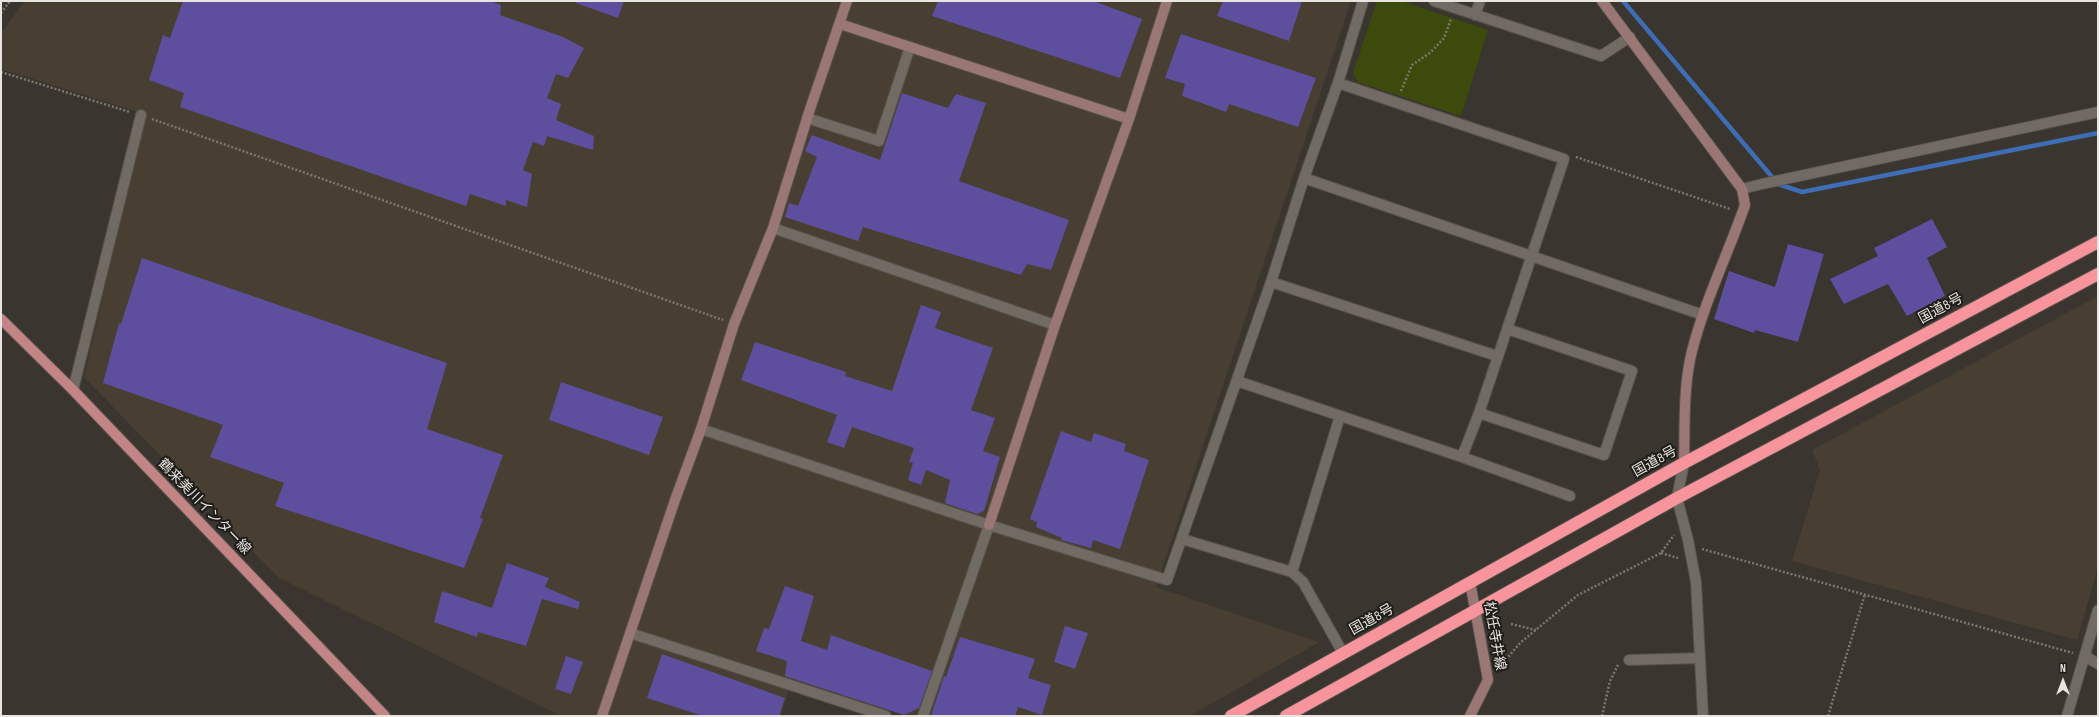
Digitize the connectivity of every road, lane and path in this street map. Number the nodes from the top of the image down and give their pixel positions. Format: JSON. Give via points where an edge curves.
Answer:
{"nodes":[{"id":1,"x":10,"y":1,"type":"edge"},
{"id":2,"x":847,"y":1,"type":"edge"},
{"id":3,"x":1168,"y":1,"type":"edge"},
{"id":4,"x":1363,"y":1,"type":"edge"},
{"id":5,"x":1434,"y":1,"type":"edge"},
{"id":6,"x":1480,"y":1,"type":"edge"},
{"id":7,"x":1602,"y":1,"type":"edge"},
{"id":8,"x":1454,"y":7,"type":"junction"},
{"id":9,"x":1,"y":13,"type":"edge"},
{"id":10,"x":1475,"y":14,"type":"junction"},
{"id":11,"x":840,"y":24,"type":"junction"},
{"id":12,"x":1630,"y":37,"type":"junction"},
{"id":13,"x":910,"y":47,"type":"junction"},
{"id":14,"x":1,"y":72,"type":"edge"},
{"id":15,"x":1338,"y":84,"type":"junction"},
{"id":16,"x":1396,"y":103,"type":"junction"},
{"id":17,"x":2098,"y":112,"type":"edge"},
{"id":18,"x":141,"y":115,"type":"junction"},
{"id":19,"x":807,"y":118,"type":"junction"},
{"id":20,"x":1128,"y":119,"type":"junction"},
{"id":21,"x":1564,"y":159,"type":"junction"},
{"id":22,"x":1304,"y":178,"type":"junction"},
{"id":23,"x":1742,"y":189,"type":"junction"},
{"id":24,"x":1742,"y":213,"type":"junction"},
{"id":25,"x":773,"y":228,"type":"junction"},
{"id":26,"x":2098,"y":242,"type":"edge"},
{"id":27,"x":1531,"y":255,"type":"junction"},
{"id":28,"x":2098,"y":274,"type":"edge"},
{"id":29,"x":1271,"y":282,"type":"junction"},
{"id":30,"x":1703,"y":315,"type":"junction"},
{"id":31,"x":1,"y":319,"type":"edge"},
{"id":32,"x":734,"y":324,"type":"junction"},
{"id":33,"x":1055,"y":325,"type":"junction"},
{"id":34,"x":1507,"y":329,"type":"junction"},
{"id":35,"x":1497,"y":356,"type":"junction"},
{"id":36,"x":1237,"y":381,"type":"junction"},
{"id":37,"x":73,"y":390,"type":"junction"},
{"id":38,"x":1479,"y":413,"type":"junction"},
{"id":39,"x":1340,"y":416,"type":"junction"},
{"id":40,"x":701,"y":429,"type":"junction"},
{"id":41,"x":1462,"y":457,"type":"junction"},
{"id":42,"x":1684,"y":463,"type":"junction"},
{"id":43,"x":1570,"y":496,"type":"dead end"},
{"id":44,"x":1677,"y":498,"type":"junction"},
{"id":45,"x":989,"y":525,"type":"junction"},
{"id":46,"x":1677,"y":531,"type":"dead end"},
{"id":47,"x":1182,"y":539,"type":"junction"},
{"id":48,"x":1689,"y":546,"type":"junction"},
{"id":49,"x":1661,"y":553,"type":"junction"},
{"id":50,"x":1692,"y":561,"type":"junction"},
{"id":51,"x":1292,"y":572,"type":"junction"},
{"id":52,"x":1470,"y":582,"type":"junction"},
{"id":53,"x":1865,"y":594,"type":"junction"},
{"id":54,"x":1476,"y":610,"type":"junction"},
{"id":55,"x":2098,"y":610,"type":"edge"},
{"id":56,"x":1511,"y":624,"type":"dead end"},
{"id":57,"x":1536,"y":630,"type":"junction"},
{"id":58,"x":630,"y":632,"type":"junction"},
{"id":59,"x":1343,"y":653,"type":"junction"},
{"id":60,"x":2085,"y":656,"type":"junction"},
{"id":61,"x":1700,"y":658,"type":"junction"},
{"id":62,"x":1629,"y":660,"type":"joint"},
{"id":63,"x":2098,"y":664,"type":"edge"},
{"id":64,"x":1488,"y":680,"type":"junction"},
{"id":65,"x":385,"y":716,"type":"edge"},
{"id":66,"x":602,"y":716,"type":"edge"},
{"id":67,"x":886,"y":716,"type":"edge"},
{"id":68,"x":923,"y":716,"type":"edge"},
{"id":69,"x":1231,"y":716,"type":"edge"},
{"id":70,"x":1286,"y":716,"type":"edge"},
{"id":71,"x":1470,"y":716,"type":"edge"},
{"id":72,"x":1602,"y":716,"type":"edge"},
{"id":73,"x":1703,"y":716,"type":"edge"},
{"id":74,"x":1828,"y":716,"type":"edge"},
{"id":75,"x":2067,"y":716,"type":"edge"}],
"edges":[{"from":1,"to":9,"type":"path"},
{"from":2,"to":11,"type":"street"},
{"from":3,"to":20,"type":"street"},
{"from":4,"to":15,"type":"street"},
{"from":5,"to":8,"type":"street"},
{"from":6,"to":10,"type":"street"},
{"from":7,"to":12,"type":"street"},
{"from":8,"to":10,"type":"street"},
{"from":8,"to":16,"type":"path","via":[[1444,38],[1431,52],[1412,65]]},
{"from":10,"to":12,"type":"street","via":[[1601,56]]},
{"from":11,"to":13,"type":"street"},
{"from":11,"to":19,"type":"street"},
{"from":12,"to":23,"type":"street"},
{"from":13,"to":19,"type":"street","via":[[879,141]]},
{"from":13,"to":20,"type":"street"},
{"from":14,"to":18,"type":"path"},
{"from":15,"to":16,"type":"street"},
{"from":15,"to":22,"type":"street"},
{"from":16,"to":21,"type":"street"},
{"from":17,"to":23,"type":"street"},
{"from":18,"to":32,"type":"path"},
{"from":18,"to":37,"type":"street"},
{"from":19,"to":25,"type":"street"},
{"from":20,"to":33,"type":"street"},
{"from":21,"to":24,"type":"path","via":[[1568,155]]},
{"from":21,"to":27,"type":"street"},
{"from":22,"to":27,"type":"street"},
{"from":22,"to":29,"type":"street"},
{"from":23,"to":24,"type":"street","via":[[1745,205]]},
{"from":24,"to":30,"type":"street"},
{"from":25,"to":32,"type":"street"},
{"from":25,"to":33,"type":"street"},
{"from":26,"to":42,"type":"highway","name":"国道8号"},
{"from":27,"to":30,"type":"street"},
{"from":27,"to":34,"type":"street"},
{"from":28,"to":44,"type":"highway"},
{"from":29,"to":35,"type":"street"},
{"from":29,"to":36,"type":"street"},
{"from":30,"to":42,"type":"street","via":[[1692,352],[1686,390]]},
{"from":31,"to":37,"type":"main road","name":"鶴来美川インター線"},
{"from":32,"to":40,"type":"street"},
{"from":33,"to":45,"type":"street"},
{"from":34,"to":35,"type":"street"},
{"from":34,"to":38,"type":"street","via":[[1632,371],[1604,455]]},
{"from":35,"to":38,"type":"street"},
{"from":36,"to":39,"type":"street"},
{"from":36,"to":47,"type":"street"},
{"from":37,"to":65,"type":"main road","name":"鶴来美川インター線"},
{"from":38,"to":41,"type":"street"},
{"from":39,"to":41,"type":"street"},
{"from":39,"to":51,"type":"street"},
{"from":40,"to":45,"type":"street"},
{"from":40,"to":58,"type":"street"},
{"from":41,"to":43,"type":"street"},
{"from":42,"to":44,"type":"street"},
{"from":42,"to":52,"type":"highway","name":"国道8号"},
{"from":44,"to":48,"type":"street"},
{"from":44,"to":54,"type":"highway"},
{"from":45,"to":47,"type":"street","via":[[1167,580]]},
{"from":45,"to":68,"type":"street"},
{"from":46,"to":49,"type":"path"},
{"from":47,"to":51,"type":"street"},
{"from":48,"to":50,"type":"street"},
{"from":48,"to":53,"type":"path"},
{"from":49,"to":50,"type":"path"},
{"from":49,"to":57,"type":"path","via":[[1578,595]]},
{"from":50,"to":61,"type":"street","via":[[1696,582]]},
{"from":51,"to":59,"type":"street","via":[[1303,582]]},
{"from":52,"to":54,"type":"street","name":"松任寺井線"},
{"from":52,"to":59,"type":"highway","name":"国道8号"},
{"from":53,"to":60,"type":"path"},
{"from":53,"to":74,"type":"path"},
{"from":54,"to":64,"type":"street","name":"松任寺井線"},
{"from":54,"to":70,"type":"highway"},
{"from":55,"to":60,"type":"street"},
{"from":56,"to":57,"type":"path"},
{"from":57,"to":64,"type":"path","via":[[1520,643]]},
{"from":58,"to":66,"type":"street"},
{"from":58,"to":67,"type":"street"},
{"from":59,"to":69,"type":"highway","name":"国道8号"},
{"from":60,"to":63,"type":"street"},
{"from":60,"to":75,"type":"street"},
{"from":61,"to":62,"type":"street"},
{"from":61,"to":73,"type":"street"},
{"from":62,"to":72,"type":"path","via":[[1618,664],[1610,681]]},
{"from":64,"to":71,"type":"street","name":"松任寺井線"}]}
